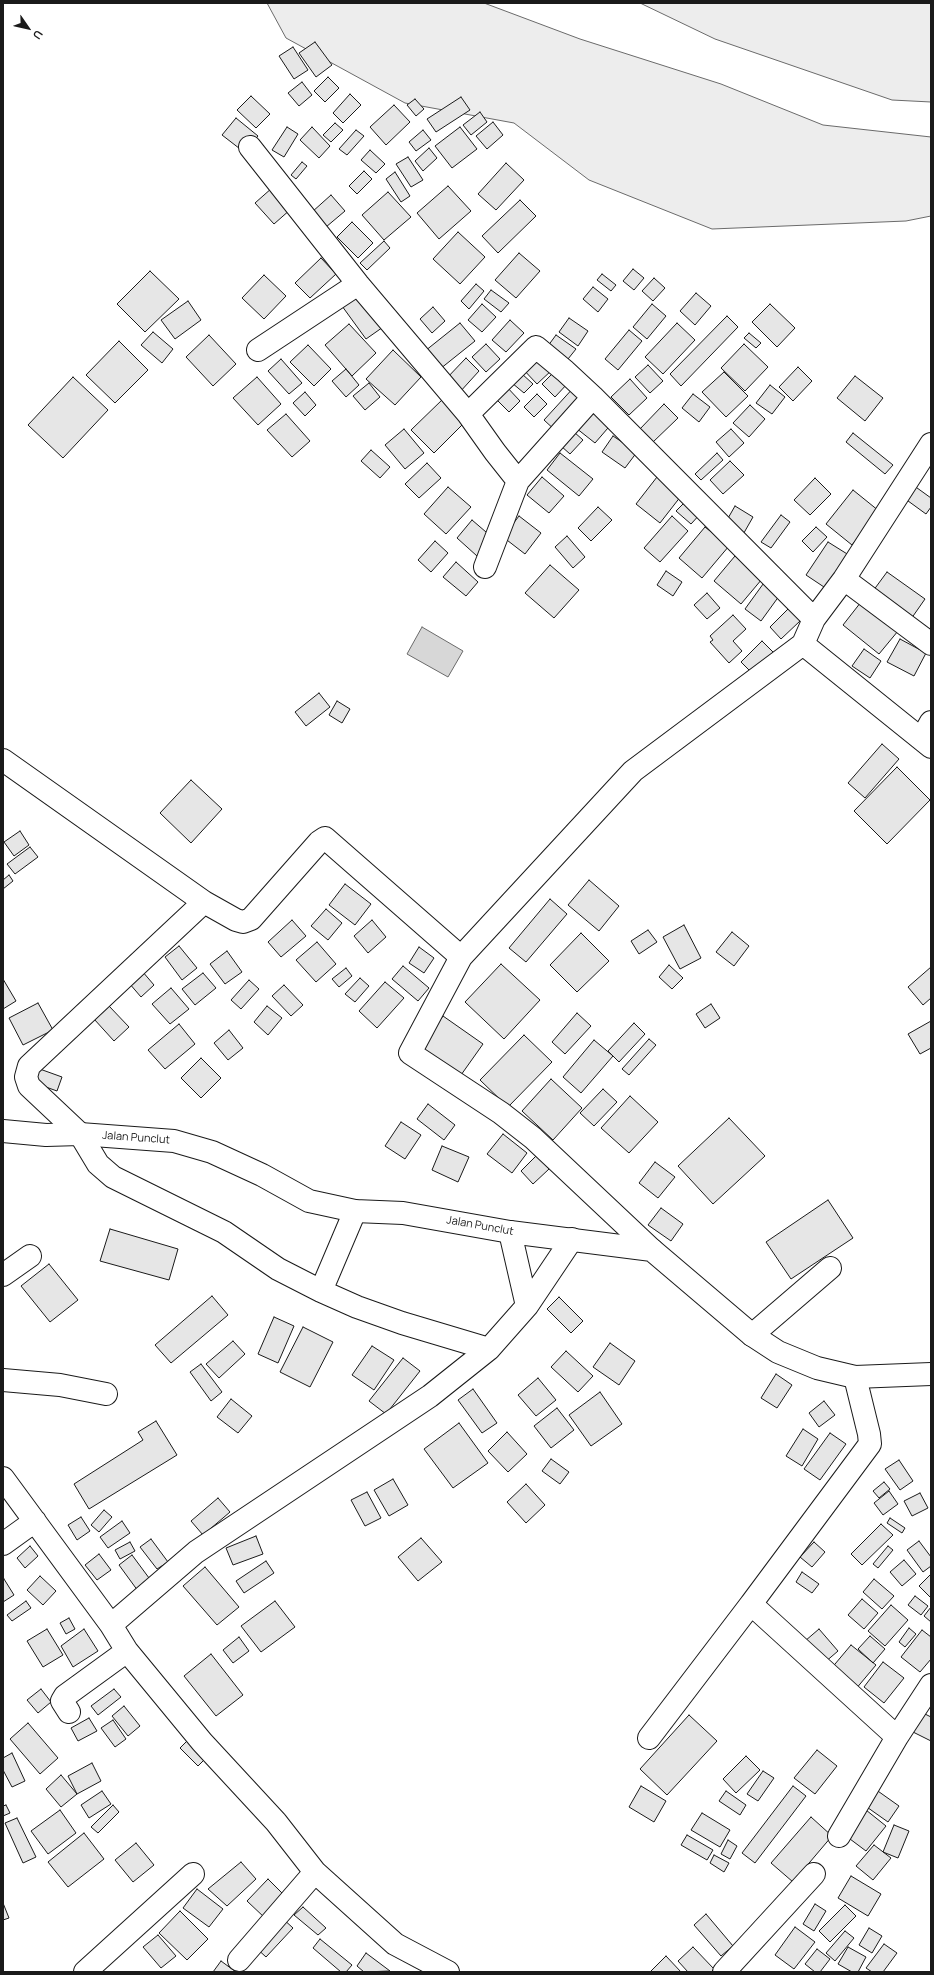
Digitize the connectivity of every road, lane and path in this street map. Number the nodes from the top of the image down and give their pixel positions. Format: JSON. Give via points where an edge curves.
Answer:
{"nodes":[{"id":1,"x":250,"y":147,"type":"dead end"},
{"id":2,"x":358,"y":284,"type":"junction"},
{"id":3,"x":258,"y":350,"type":"dead end"},
{"id":4,"x":593,"y":397,"type":"junction"},
{"id":5,"x":468,"y":414,"type":"junction"},
{"id":6,"x":931,"y":444,"type":"edge"},
{"id":7,"x":518,"y":480,"type":"junction"},
{"id":8,"x":485,"y":568,"type":"dead end"},
{"id":9,"x":844,"y":578,"type":"junction"},
{"id":10,"x":814,"y":620,"type":"junction"},
{"id":11,"x":803,"y":644,"type":"junction"},
{"id":12,"x":931,"y":644,"type":"edge"},
{"id":13,"x":928,"y":736,"type":"edge"},
{"id":14,"x":3,"y":760,"type":"edge"},
{"id":15,"x":204,"y":902,"type":"junction"},
{"id":16,"x":461,"y":957,"type":"junction"},
{"id":17,"x":3,"y":1131,"type":"edge"},
{"id":18,"x":80,"y":1134,"type":"junction"},
{"id":19,"x":355,"y":1211,"type":"junction"},
{"id":20,"x":510,"y":1232,"type":"junction"},
{"id":21,"x":572,"y":1239,"type":"junction"},
{"id":22,"x":652,"y":1250,"type":"junction"},
{"id":23,"x":30,"y":1256,"type":"dead end"},
{"id":24,"x":830,"y":1268,"type":"dead end"},
{"id":25,"x":3,"y":1275,"type":"edge"},
{"id":26,"x":321,"y":1291,"type":"junction"},
{"id":27,"x":527,"y":1306,"type":"junction"},
{"id":28,"x":752,"y":1334,"type":"junction"},
{"id":29,"x":490,"y":1349,"type":"junction"},
{"id":30,"x":931,"y":1374,"type":"edge"},
{"id":31,"x":855,"y":1377,"type":"junction"},
{"id":32,"x":3,"y":1380,"type":"edge"},
{"id":33,"x":106,"y":1394,"type":"dead end"},
{"id":34,"x":3,"y":1478,"type":"edge"},
{"id":35,"x":34,"y":1521,"type":"junction"},
{"id":36,"x":3,"y":1544,"type":"edge"},
{"id":37,"x":751,"y":1604,"type":"junction"},
{"id":38,"x":111,"y":1625,"type":"junction"},
{"id":39,"x":127,"y":1651,"type":"junction"},
{"id":40,"x":931,"y":1685,"type":"edge"},
{"id":41,"x":69,"y":1712,"type":"dead end"},
{"id":42,"x":898,"y":1737,"type":"junction"},
{"id":43,"x":649,"y":1738,"type":"dead end"},
{"id":44,"x":839,"y":1836,"type":"dead end"},
{"id":45,"x":315,"y":1872,"type":"junction"},
{"id":46,"x":193,"y":1874,"type":"dead end"},
{"id":47,"x":814,"y":1874,"type":"dead end"},
{"id":48,"x":239,"y":1960,"type":"dead end"},
{"id":49,"x":85,"y":1972,"type":"edge"},
{"id":50,"x":448,"y":1972,"type":"edge"},
{"id":51,"x":724,"y":1972,"type":"edge"}],
"edges":[{"from":1,"to":2,"type":"street"},
{"from":2,"to":3,"type":"street"},
{"from":2,"to":5,"type":"street"},
{"from":4,"to":5,"type":"street","via":[[536,347]]},
{"from":4,"to":7,"type":"street"},
{"from":4,"to":10,"type":"street"},
{"from":5,"to":7,"type":"street"},
{"from":6,"to":9,"type":"street"},
{"from":7,"to":8,"type":"street"},
{"from":9,"to":10,"type":"street"},
{"from":9,"to":12,"type":"street"},
{"from":10,"to":11,"type":"street"},
{"from":11,"to":13,"type":"street"},
{"from":11,"to":16,"type":"street","via":[[633,772]]},
{"from":14,"to":15,"type":"street"},
{"from":15,"to":16,"type":"street","via":[[236,920],[243,922],[252,919],[325,838]]},
{"from":15,"to":18,"type":"street","via":[[29,1066],[26,1077],[29,1086]]},
{"from":16,"to":22,"type":"street","via":[[410,1054],[501,1113],[533,1138]]},
{"from":17,"to":18,"type":"street","name":"Jalan Punclut","via":[[46,1136]]},
{"from":18,"to":19,"type":"street","name":"Jalan Punclut","via":[[174,1140],[212,1152],[262,1175],[309,1202]]},
{"from":18,"to":26,"type":"street","via":[[98,1164],[113,1177],[224,1232],[278,1269]]},
{"from":19,"to":20,"type":"street","name":"Jalan Punclut","via":[[403,1213]]},
{"from":19,"to":26,"type":"street"},
{"from":20,"to":21,"type":"street","name":"Jalan Punclut"},
{"from":20,"to":27,"type":"street"},
{"from":21,"to":22,"type":"street","name":"Jalan Punclut"},
{"from":21,"to":27,"type":"street"},
{"from":22,"to":28,"type":"street"},
{"from":23,"to":25,"type":"street"},
{"from":24,"to":28,"type":"street"},
{"from":26,"to":29,"type":"street","via":[[402,1323]]},
{"from":27,"to":29,"type":"street"},
{"from":28,"to":31,"type":"street","via":[[778,1352],[817,1368]]},
{"from":29,"to":38,"type":"street","via":[[430,1396],[196,1552]]},
{"from":30,"to":31,"type":"street"},
{"from":31,"to":37,"type":"street","via":[[870,1444]]},
{"from":32,"to":33,"type":"street","via":[[60,1385]]},
{"from":34,"to":35,"type":"street"},
{"from":35,"to":36,"type":"street"},
{"from":35,"to":38,"type":"street"},
{"from":37,"to":42,"type":"street"},
{"from":37,"to":43,"type":"street"},
{"from":38,"to":39,"type":"street"},
{"from":39,"to":41,"type":"street","via":[[65,1696],[62,1702]]},
{"from":39,"to":45,"type":"street","via":[[202,1742],[276,1822]]},
{"from":40,"to":42,"type":"street"},
{"from":42,"to":44,"type":"street"},
{"from":45,"to":48,"type":"street"},
{"from":45,"to":50,"type":"street","via":[[395,1944]]},
{"from":46,"to":49,"type":"street"},
{"from":47,"to":51,"type":"street"}]}
